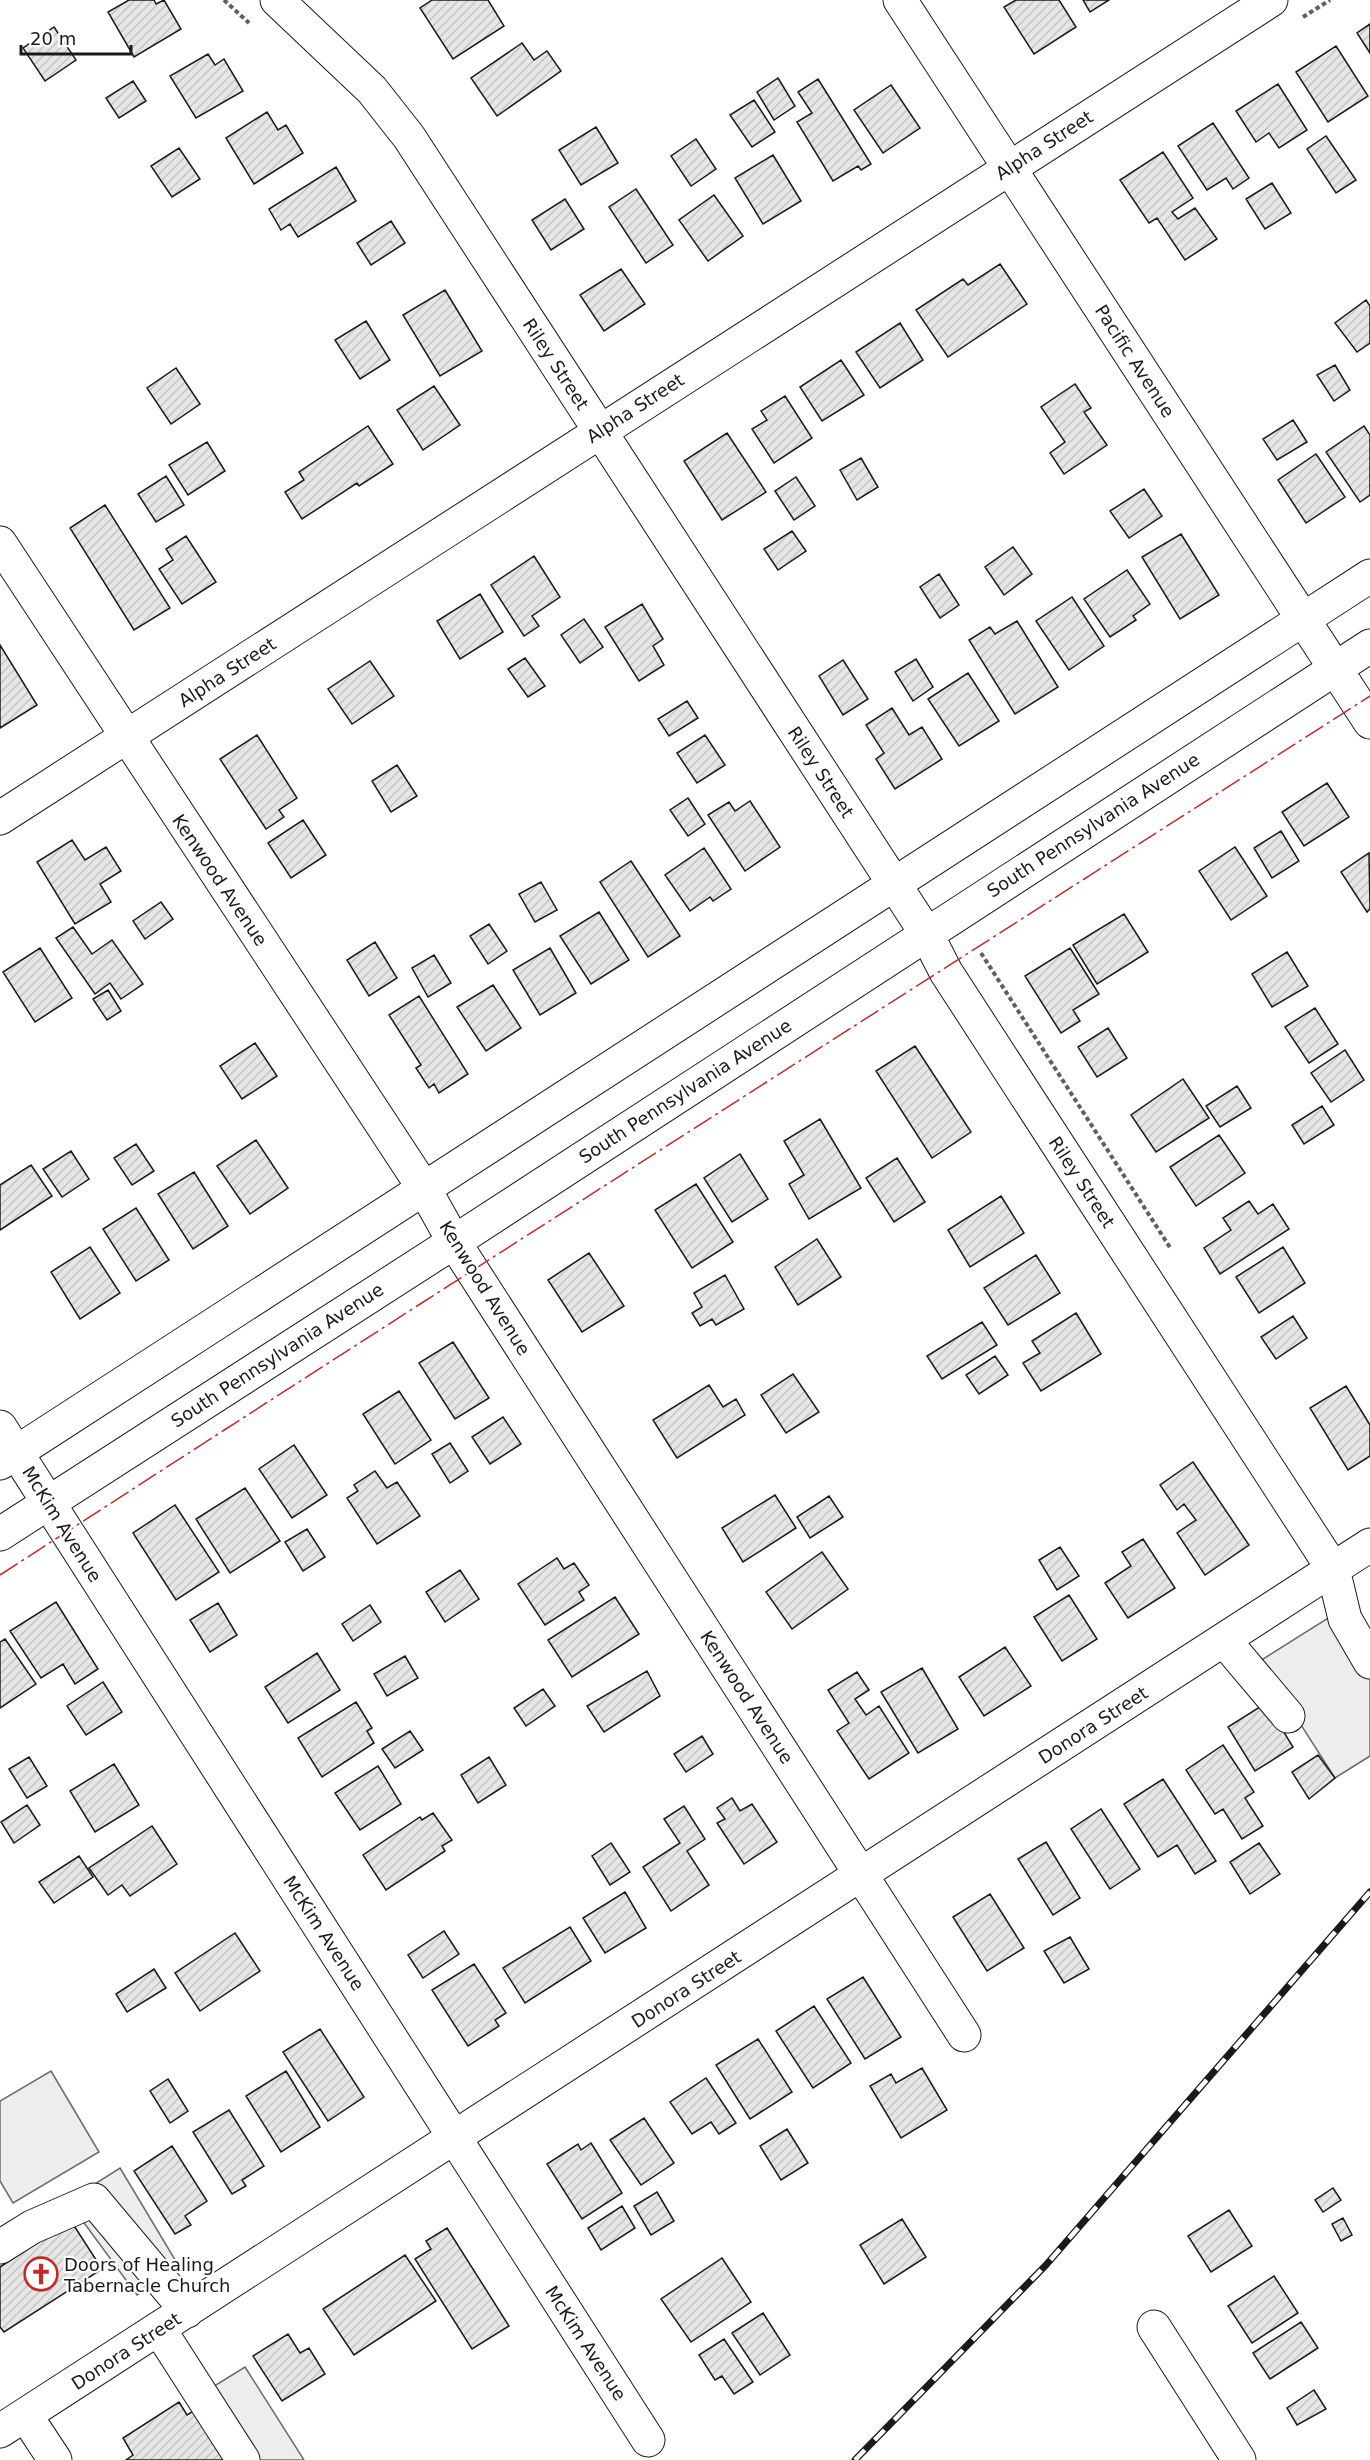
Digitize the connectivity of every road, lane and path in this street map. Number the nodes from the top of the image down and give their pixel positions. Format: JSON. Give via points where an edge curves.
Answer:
{"nodes":[{"id":1,"x":277,"y":0,"type":"edge"},
{"id":2,"x":900,"y":0,"type":"edge"},
{"id":3,"x":1271,"y":0,"type":"edge"},
{"id":4,"x":1008,"y":168,"type":"junction"},
{"id":5,"x":599,"y":431,"type":"junction"},
{"id":6,"x":0,"y":543,"type":"edge"},
{"id":7,"x":1370,"y":576,"type":"edge"},
{"id":8,"x":1304,"y":619,"type":"junction"},
{"id":9,"x":1370,"y":646,"type":"edge"},
{"id":10,"x":1336,"y":668,"type":"junction"},
{"id":11,"x":1370,"y":722,"type":"edge"},
{"id":12,"x":125,"y":737,"type":"junction"},
{"id":13,"x":0,"y":818,"type":"edge"},
{"id":14,"x":895,"y":886,"type":"junction"},
{"id":15,"x":926,"y":933,"type":"junction"},
{"id":16,"x":981,"y":953,"type":"dead end"},
{"id":17,"x":425,"y":1190,"type":"junction"},
{"id":18,"x":454,"y":1242,"type":"junction"},
{"id":19,"x":1175,"y":1255,"type":"dead end"},
{"id":20,"x":6,"y":1447,"type":"edge"},
{"id":21,"x":48,"y":1501,"type":"junction"},
{"id":22,"x":0,"y":1534,"type":"edge"},
{"id":23,"x":1370,"y":1545,"type":"edge"},
{"id":24,"x":1333,"y":1569,"type":"junction"},
{"id":25,"x":1224,"y":1640,"type":"junction"},
{"id":26,"x":1370,"y":1662,"type":"edge"},
{"id":27,"x":1288,"y":1716,"type":"dead end"},
{"id":28,"x":862,"y":1876,"type":"junction"},
{"id":29,"x":964,"y":2035,"type":"dead end"},
{"id":30,"x":455,"y":2137,"type":"junction"},
{"id":31,"x":0,"y":2247,"type":"edge"},
{"id":32,"x":188,"y":2311,"type":"junction"},
{"id":33,"x":1154,"y":2327,"type":"dead end"},
{"id":34,"x":159,"y":2329,"type":"junction"},
{"id":35,"x":13,"y":2423,"type":"edge"},
{"id":36,"x":648,"y":2440,"type":"dead end"},
{"id":37,"x":55,"y":2460,"type":"edge"},
{"id":38,"x":243,"y":2460,"type":"edge"},
{"id":39,"x":1239,"y":2460,"type":"edge"}],
"edges":[{"from":1,"to":5,"type":"street","name":"Riley Street","via":[[372,90],[409,137]]},
{"from":2,"to":4,"type":"street","name":"Pacific Avenue"},
{"from":3,"to":4,"type":"street","name":"Alpha Street"},
{"from":4,"to":5,"type":"street","name":"Alpha Street"},
{"from":4,"to":8,"type":"street","name":"Pacific Avenue"},
{"from":5,"to":12,"type":"street","name":"Alpha Street"},
{"from":5,"to":14,"type":"street","name":"Riley Street"},
{"from":6,"to":12,"type":"street","name":"Kenwood Avenue"},
{"from":7,"to":8,"type":"street"},
{"from":8,"to":10,"type":"street","name":"Pacific Avenue"},
{"from":8,"to":14,"type":"street"},
{"from":9,"to":10,"type":"street","name":"South Pennsylvania Avenue"},
{"from":10,"to":11,"type":"street","name":"Pacific Avenue"},
{"from":10,"to":15,"type":"street","name":"South Pennsylvania Avenue"},
{"from":12,"to":13,"type":"street","name":"Alpha Street"},
{"from":12,"to":17,"type":"street","name":"Kenwood Avenue"},
{"from":14,"to":15,"type":"street","name":"Riley Street"},
{"from":14,"to":17,"type":"street"},
{"from":15,"to":18,"type":"street","name":"South Pennsylvania Avenue"},
{"from":15,"to":24,"type":"street","name":"Riley Street","via":[[946,972]]},
{"from":16,"to":19,"type":"path"},
{"from":17,"to":18,"type":"street","name":"Kenwood Avenue"},
{"from":17,"to":20,"type":"street"},
{"from":18,"to":21,"type":"street","name":"South Pennsylvania Avenue"},
{"from":18,"to":28,"type":"street","name":"Kenwood Avenue"},
{"from":20,"to":21,"type":"street","name":"McKim Avenue"},
{"from":21,"to":22,"type":"street","name":"South Pennsylvania Avenue"},
{"from":21,"to":30,"type":"street","name":"McKim Avenue"},
{"from":23,"to":24,"type":"street","name":"Donora Street"},
{"from":24,"to":25,"type":"street","name":"Donora Street"},
{"from":24,"to":26,"type":"street","via":[[1344,1619]]},
{"from":25,"to":27,"type":"street"},
{"from":25,"to":28,"type":"street","name":"Donora Street"},
{"from":28,"to":29,"type":"street","name":"Kenwood Avenue"},
{"from":28,"to":30,"type":"street","name":"Donora Street"},
{"from":30,"to":32,"type":"street","name":"Donora Street"},
{"from":30,"to":36,"type":"street","name":"McKim Avenue"},
{"from":31,"to":32,"type":"street","via":[[32,2227],[94,2200]]},
{"from":32,"to":34,"type":"street","name":"Donora Street"},
{"from":33,"to":39,"type":"street"},
{"from":34,"to":35,"type":"street","name":"Donora Street"},
{"from":34,"to":38,"type":"street"},
{"from":35,"to":37,"type":"street"}]}
